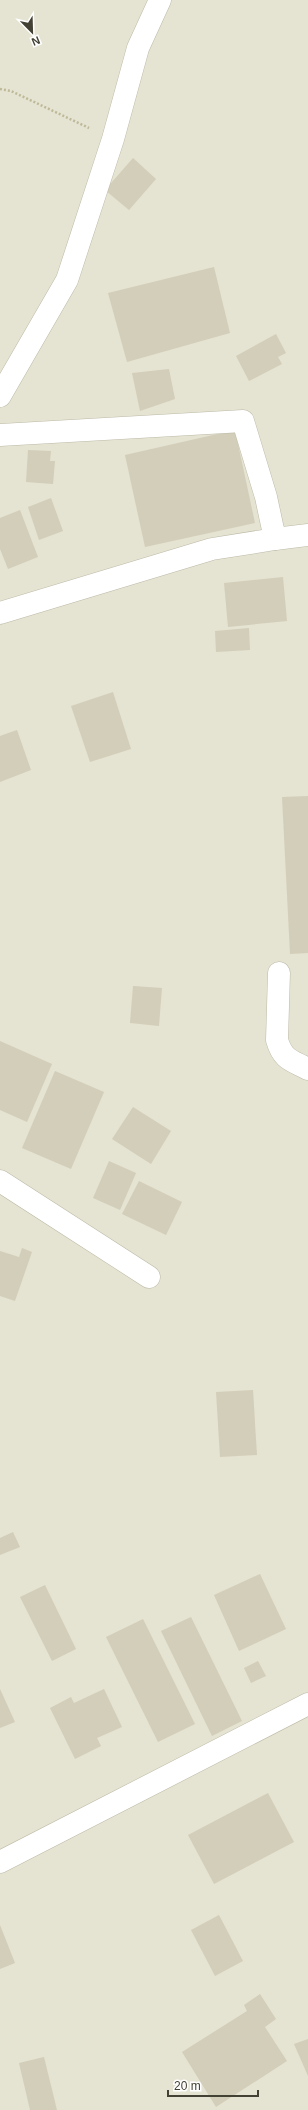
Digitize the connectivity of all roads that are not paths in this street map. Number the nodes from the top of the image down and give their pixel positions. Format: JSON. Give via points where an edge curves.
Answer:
{"nodes":[{"id":1,"x":160,"y":0,"type":"edge"},
{"id":2,"x":0,"y":396,"type":"edge"},
{"id":3,"x":0,"y":436,"type":"edge"},
{"id":4,"x":308,"y":535,"type":"edge"},
{"id":5,"x":275,"y":539,"type":"junction"},
{"id":6,"x":0,"y":613,"type":"edge"},
{"id":7,"x":279,"y":973,"type":"dead end"},
{"id":8,"x":308,"y":1069,"type":"edge"},
{"id":9,"x":0,"y":1181,"type":"edge"},
{"id":10,"x":149,"y":1277,"type":"dead end"},
{"id":11,"x":308,"y":1704,"type":"edge"},
{"id":12,"x":0,"y":1862,"type":"edge"}],
"edges":[{"from":1,"to":2,"type":"street","via":[[138,48],[113,139],[67,280]]},
{"from":3,"to":5,"type":"street","via":[[243,422],[266,497]]},
{"from":4,"to":5,"type":"street"},
{"from":5,"to":6,"type":"street","via":[[212,549]]},
{"from":7,"to":8,"type":"street","via":[[277,1040],[284,1057]]},
{"from":9,"to":10,"type":"street"},
{"from":11,"to":12,"type":"street"}]}
